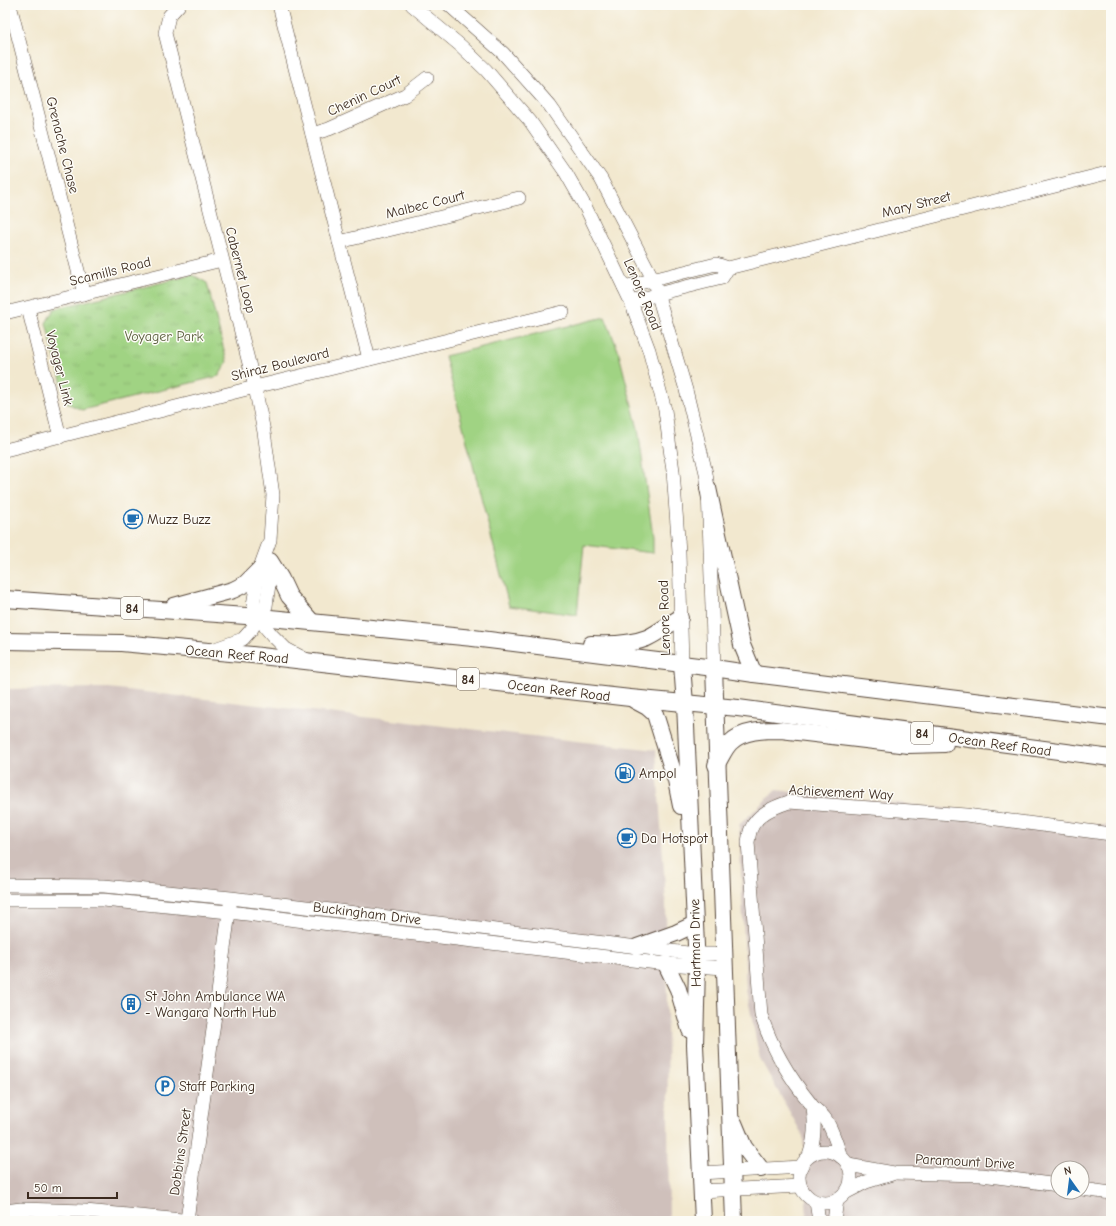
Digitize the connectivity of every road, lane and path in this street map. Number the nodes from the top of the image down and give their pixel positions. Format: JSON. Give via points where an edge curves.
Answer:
{"nodes":[{"id":1,"x":10,"y":5,"type":"edge"},
{"id":2,"x":179,"y":5,"type":"edge"},
{"id":3,"x":279,"y":5,"type":"edge"},
{"id":4,"x":412,"y":5,"type":"edge"},
{"id":5,"x":450,"y":5,"type":"edge"},
{"id":6,"x":427,"y":78,"type":"dead end"},
{"id":7,"x":312,"y":134,"type":"junction"},
{"id":8,"x":1111,"y":172,"type":"edge"},
{"id":9,"x":519,"y":198,"type":"dead end"},
{"id":10,"x":340,"y":242,"type":"junction"},
{"id":11,"x":222,"y":260,"type":"junction"},
{"id":12,"x":728,"y":268,"type":"junction"},
{"id":13,"x":653,"y":279,"type":"junction"},
{"id":14,"x":624,"y":287,"type":"junction"},
{"id":15,"x":84,"y":294,"type":"junction"},
{"id":16,"x":657,"y":294,"type":"junction"},
{"id":17,"x":631,"y":302,"type":"junction"},
{"id":18,"x":28,"y":308,"type":"junction"},
{"id":19,"x":563,"y":312,"type":"dead end"},
{"id":20,"x":5,"y":314,"type":"edge"},
{"id":21,"x":369,"y":359,"type":"junction"},
{"id":22,"x":255,"y":387,"type":"junction"},
{"id":23,"x":60,"y":437,"type":"junction"},
{"id":24,"x":5,"y":450,"type":"edge"},
{"id":25,"x":708,"y":488,"type":"junction"},
{"id":26,"x":266,"y":560,"type":"junction"},
{"id":27,"x":5,"y":600,"type":"edge"},
{"id":28,"x":159,"y":610,"type":"junction"},
{"id":29,"x":260,"y":617,"type":"junction"},
{"id":30,"x":680,"y":618,"type":"junction"},
{"id":31,"x":312,"y":622,"type":"junction"},
{"id":32,"x":473,"y":638,"type":"junction"},
{"id":33,"x":5,"y":641,"type":"edge"},
{"id":34,"x":208,"y":651,"type":"junction"},
{"id":35,"x":310,"y":661,"type":"junction"},
{"id":36,"x":682,"y":664,"type":"junction"},
{"id":37,"x":714,"y":668,"type":"junction"},
{"id":38,"x":754,"y":674,"type":"junction"},
{"id":39,"x":630,"y":698,"type":"junction"},
{"id":40,"x":685,"y":704,"type":"junction"},
{"id":41,"x":715,"y":706,"type":"junction"},
{"id":42,"x":1111,"y":718,"type":"edge"},
{"id":43,"x":995,"y":743,"type":"junction"},
{"id":44,"x":1111,"y":758,"type":"edge"},
{"id":45,"x":716,"y":765,"type":"junction"},
{"id":46,"x":1111,"y":834,"type":"edge"},
{"id":47,"x":693,"y":872,"type":"junction"},
{"id":48,"x":5,"y":885,"type":"edge"},
{"id":49,"x":231,"y":898,"type":"junction"},
{"id":50,"x":5,"y":900,"type":"edge"},
{"id":51,"x":229,"y":912,"type":"junction"},
{"id":52,"x":695,"y":924,"type":"junction"},
{"id":53,"x":637,"y":947,"type":"junction"},
{"id":54,"x":696,"y":961,"type":"junction"},
{"id":55,"x":724,"y":961,"type":"junction"},
{"id":56,"x":666,"y":964,"type":"junction"},
{"id":57,"x":695,"y":1045,"type":"junction"},
{"id":58,"x":812,"y":1107,"type":"junction"},
{"id":59,"x":730,"y":1112,"type":"junction"},
{"id":60,"x":809,"y":1156,"type":"junction"},
{"id":61,"x":845,"y":1161,"type":"junction"},
{"id":62,"x":801,"y":1167,"type":"junction"},
{"id":63,"x":761,"y":1169,"type":"junction"},
{"id":64,"x":732,"y":1171,"type":"junction"},
{"id":65,"x":700,"y":1173,"type":"junction"},
{"id":66,"x":894,"y":1173,"type":"junction"},
{"id":67,"x":1050,"y":1184,"type":"edge"},
{"id":68,"x":800,"y":1186,"type":"junction"},
{"id":69,"x":732,"y":1190,"type":"junction"},
{"id":70,"x":1090,"y":1190,"type":"edge"},
{"id":71,"x":701,"y":1191,"type":"junction"},
{"id":72,"x":1111,"y":1193,"type":"edge"},
{"id":73,"x":841,"y":1197,"type":"junction"},
{"id":74,"x":816,"y":1202,"type":"junction"},
{"id":75,"x":5,"y":1211,"type":"edge"},
{"id":76,"x":190,"y":1221,"type":"edge"},
{"id":77,"x":703,"y":1221,"type":"edge"},
{"id":78,"x":734,"y":1221,"type":"edge"},
{"id":79,"x":819,"y":1221,"type":"edge"},
{"id":80,"x":834,"y":1221,"type":"edge"}],
"edges":[{"from":1,"to":15,"type":"street","name":"Grenache Chase"},
{"from":2,"to":11,"type":"street","name":"Cabernet Loop","via":[[169,16],[165,33]]},
{"from":3,"to":7,"type":"street"},
{"from":4,"to":14,"type":"street","name":"Lenore Road","via":[[481,65],[530,121],[570,179]]},
{"from":5,"to":13,"type":"street","name":"Lenore Road","via":[[503,53],[550,106],[602,179]]},
{"from":6,"to":7,"type":"street","name":"Chenin Court","via":[[405,95]]},
{"from":7,"to":10,"type":"street"},
{"from":8,"to":12,"type":"street","name":"Mary Street"},
{"from":9,"to":10,"type":"street","name":"Malbec Court"},
{"from":10,"to":21,"type":"street"},
{"from":11,"to":15,"type":"street","name":"Scamills Road"},
{"from":11,"to":22,"type":"street","name":"Cabernet Loop"},
{"from":12,"to":13,"type":"street","name":"Mary Street","via":[[716,264]]},
{"from":12,"to":16,"type":"street","name":"Mary Street","via":[[722,278]]},
{"from":13,"to":14,"type":"street","name":"Mary Street"},
{"from":13,"to":16,"type":"street","name":"Lenore Road"},
{"from":14,"to":17,"type":"street","name":"Lenore Road"},
{"from":15,"to":18,"type":"street","name":"Scamills Road"},
{"from":16,"to":17,"type":"street","name":"Mary Street"},
{"from":16,"to":25,"type":"street","name":"Lenore Road","via":[[686,390]]},
{"from":17,"to":30,"type":"street","name":"Lenore Road","via":[[649,350],[665,410],[679,552]]},
{"from":18,"to":20,"type":"street","name":"Scamills Road"},
{"from":18,"to":23,"type":"street","name":"Voyager Link"},
{"from":19,"to":21,"type":"street","name":"Shiraz Boulevard"},
{"from":21,"to":22,"type":"street","name":"Shiraz Boulevard"},
{"from":22,"to":23,"type":"street","name":"Shiraz Boulevard"},
{"from":22,"to":26,"type":"street","name":"Cabernet Loop","via":[[273,495]]},
{"from":23,"to":24,"type":"street","name":"Shiraz Boulevard"},
{"from":25,"to":37,"type":"street","name":"Lenore Road"},
{"from":25,"to":38,"type":"main road","via":[[742,645]]},
{"from":26,"to":28,"type":"main road","via":[[244,584],[233,590]]},
{"from":26,"to":29,"type":"street","name":"Cabernet Loop","via":[[271,570],[266,606]]},
{"from":26,"to":31,"type":"main road","via":[[281,579],[289,596]]},
{"from":27,"to":28,"type":"main road","number":"84"},
{"from":28,"to":29,"type":"main road","number":"84"},
{"from":29,"to":31,"type":"main road","number":"84"},
{"from":29,"to":34,"type":"street","name":"Cabernet Loop","via":[[243,639]]},
{"from":29,"to":35,"type":"street","via":[[266,628],[286,649]]},
{"from":30,"to":32,"type":"main road","via":[[648,637],[625,644],[567,644],[512,638]]},
{"from":30,"to":36,"type":"street","name":"Lenore Road"},
{"from":31,"to":32,"type":"main road","number":"84"},
{"from":32,"to":36,"type":"main road","number":"84"},
{"from":33,"to":34,"type":"main road","name":"Ocean Reef Road","number":"84","via":[[121,643]]},
{"from":34,"to":35,"type":"main road","name":"Ocean Reef Road","number":"84"},
{"from":35,"to":39,"type":"main road","name":"Ocean Reef Road","number":"84"},
{"from":36,"to":37,"type":"main road","number":"84"},
{"from":36,"to":40,"type":"main road","name":"Hartman Drive"},
{"from":37,"to":38,"type":"main road","number":"84"},
{"from":37,"to":41,"type":"main road","name":"Hartman Drive"},
{"from":38,"to":42,"type":"main road","number":"84"},
{"from":39,"to":40,"type":"main road","name":"Ocean Reef Road","number":"84"},
{"from":39,"to":47,"type":"main road","via":[[654,714],[676,781]]},
{"from":40,"to":41,"type":"main road","name":"Ocean Reef Road","number":"84"},
{"from":40,"to":47,"type":"main road","name":"Hartman Drive"},
{"from":41,"to":43,"type":"main road","name":"Ocean Reef Road","number":"84"},
{"from":41,"to":45,"type":"main road","name":"Hartman Drive"},
{"from":43,"to":44,"type":"main road","name":"Ocean Reef Road","number":"84"},
{"from":43,"to":45,"type":"main road","via":[[908,745],[767,730],[738,736]]},
{"from":45,"to":55,"type":"main road","name":"Hartman Drive"},
{"from":46,"to":58,"type":"street","name":"Achievement Way","via":[[966,815],[789,802],[771,808],[759,818],[751,829],[748,842],[761,1015],[778,1058]]},
{"from":47,"to":52,"type":"main road","name":"Hartman Drive"},
{"from":48,"to":49,"type":"street","name":"Buckingham Drive","via":[[104,886]]},
{"from":49,"to":51,"type":"street","name":"Dobbins Street"},
{"from":49,"to":53,"type":"street","name":"Buckingham Drive"},
{"from":50,"to":51,"type":"street","name":"Buckingham Drive","via":[[103,900]]},
{"from":51,"to":56,"type":"street","name":"Buckingham Drive"},
{"from":51,"to":76,"type":"street","name":"Dobbins Street"},
{"from":52,"to":53,"type":"main road"},
{"from":52,"to":54,"type":"main road","name":"Hartman Drive"},
{"from":53,"to":54,"type":"street","name":"Buckingham Drive"},
{"from":54,"to":55,"type":"street","name":"Buckingham Drive"},
{"from":54,"to":56,"type":"street","name":"Buckingham Drive"},
{"from":54,"to":57,"type":"main road","name":"Hartman Drive"},
{"from":55,"to":59,"type":"main road","name":"Hartman Drive"},
{"from":56,"to":57,"type":"main road","via":[[678,989]]},
{"from":57,"to":65,"type":"main road","name":"Hartman Drive"},
{"from":58,"to":60,"type":"street","name":"Achievement Way","via":[[815,1126],[814,1142]]},
{"from":58,"to":61,"type":"street","name":"Achievement Way","via":[[824,1117]]},
{"from":59,"to":63,"type":"main road","via":[[744,1147]]},
{"from":59,"to":64,"type":"main road","name":"Hartman Drive"},
{"from":60,"to":61,"type":"street","via":[[822,1151],[832,1152]]},
{"from":60,"to":62,"type":"street"},
{"from":61,"to":66,"type":"street","name":"Paramount Drive"},
{"from":61,"to":73,"type":"street","via":[[851,1175],[850,1185]]},
{"from":62,"to":63,"type":"street"},
{"from":62,"to":68,"type":"street"},
{"from":63,"to":64,"type":"street"},
{"from":64,"to":65,"type":"street"},
{"from":64,"to":69,"type":"main road","name":"Hartman Drive"},
{"from":65,"to":71,"type":"main road","name":"Hartman Drive"},
{"from":66,"to":67,"type":"street","name":"Paramount Drive","via":[[982,1175]]},
{"from":66,"to":73,"type":"street","name":"Paramount Drive","via":[[866,1182]]},
{"from":68,"to":69,"type":"street"},
{"from":68,"to":74,"type":"street","via":[[806,1195]]},
{"from":69,"to":71,"type":"street"},
{"from":69,"to":78,"type":"main road","name":"Hartman Drive"},
{"from":70,"to":72,"type":"street"},
{"from":71,"to":77,"type":"main road","name":"Hartman Drive"},
{"from":73,"to":74,"type":"street","via":[[828,1203]]},
{"from":73,"to":80,"type":"street"},
{"from":74,"to":79,"type":"street"},
{"from":75,"to":76,"type":"street","via":[[85,1211]]}]}
